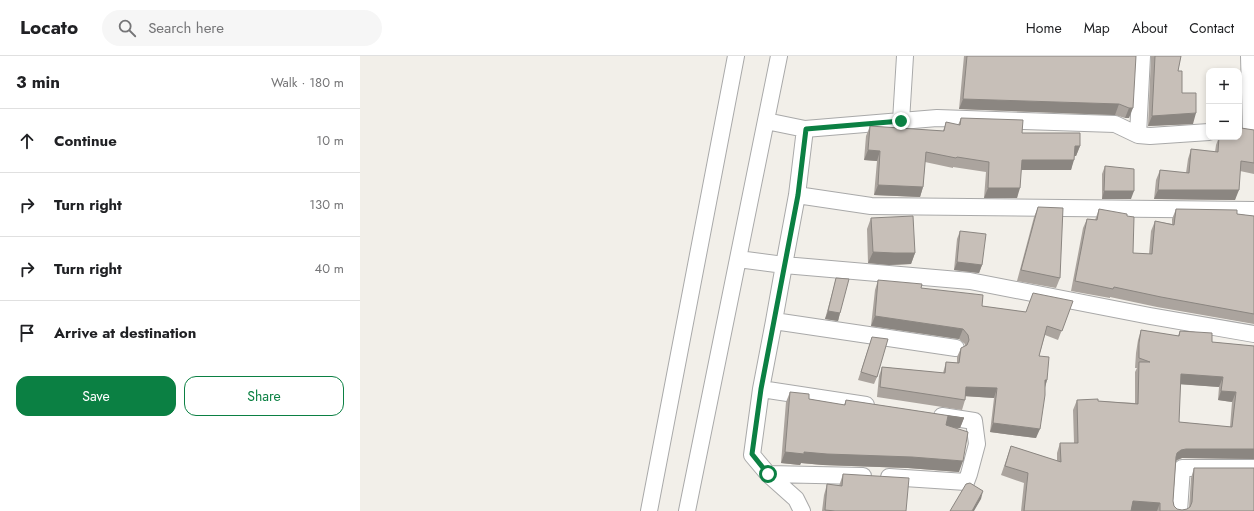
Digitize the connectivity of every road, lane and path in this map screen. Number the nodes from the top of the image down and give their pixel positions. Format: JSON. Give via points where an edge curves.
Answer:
{"nodes":[{"id":1,"x":736,"y":56,"type":"edge"},
{"id":2,"x":779,"y":56,"type":"edge"},
{"id":3,"x":905,"y":56,"type":"edge"},
{"id":4,"x":1142,"y":56,"type":"edge"},
{"id":5,"x":1249,"y":56,"type":"edge"},
{"id":6,"x":766,"y":121,"type":"junction"},
{"id":7,"x":901,"y":121,"type":"junction"},
{"id":8,"x":806,"y":129,"type":"junction"},
{"id":9,"x":1248,"y":130,"type":"edge"},
{"id":10,"x":1206,"y":132,"type":"edge"},
{"id":11,"x":1138,"y":135,"type":"junction"},
{"id":12,"x":798,"y":195,"type":"junction"},
{"id":13,"x":1254,"y":210,"type":"edge"},
{"id":14,"x":738,"y":259,"type":"junction"},
{"id":15,"x":784,"y":265,"type":"junction"},
{"id":16,"x":774,"y":320,"type":"junction"},
{"id":17,"x":1254,"y":334,"type":"edge"},
{"id":18,"x":956,"y":348,"type":"dead end"},
{"id":19,"x":761,"y":389,"type":"junction"},
{"id":20,"x":883,"y":407,"type":"edge"},
{"id":21,"x":929,"y":414,"type":"edge"},
{"id":22,"x":1254,"y":468,"type":"edge"},
{"id":23,"x":768,"y":474,"type":"junction"},
{"id":24,"x":649,"y":511,"type":"edge"},
{"id":25,"x":687,"y":511,"type":"edge"},
{"id":26,"x":802,"y":511,"type":"edge"},
{"id":27,"x":1179,"y":511,"type":"edge"}],
"edges":[{"from":1,"to":24,"type":"street"},
{"from":2,"to":6,"type":"street"},
{"from":3,"to":7,"type":"street"},
{"from":4,"to":11,"type":"street"},
{"from":5,"to":9,"type":"street"},
{"from":6,"to":8,"type":"street"},
{"from":6,"to":14,"type":"street"},
{"from":7,"to":8,"type":"street"},
{"from":7,"to":11,"type":"street","via":[[937,118],[1115,124]]},
{"from":8,"to":12,"type":"street"},
{"from":10,"to":11,"type":"street"},
{"from":12,"to":13,"type":"street","via":[[871,206]]},
{"from":12,"to":15,"type":"street"},
{"from":14,"to":15,"type":"street"},
{"from":14,"to":25,"type":"street"},
{"from":15,"to":16,"type":"street"},
{"from":15,"to":17,"type":"street","via":[[970,281]]},
{"from":16,"to":18,"type":"street"},
{"from":16,"to":19,"type":"street"},
{"from":19,"to":20,"type":"street"},
{"from":19,"to":23,"type":"street","via":[[752,454]]},
{"from":21,"to":23,"type":"street","via":[[974,421],[977,444],[966,482],[846,475]]},
{"from":22,"to":27,"type":"street","via":[[1182,468]]},
{"from":23,"to":26,"type":"street","via":[[796,499]]}]}
